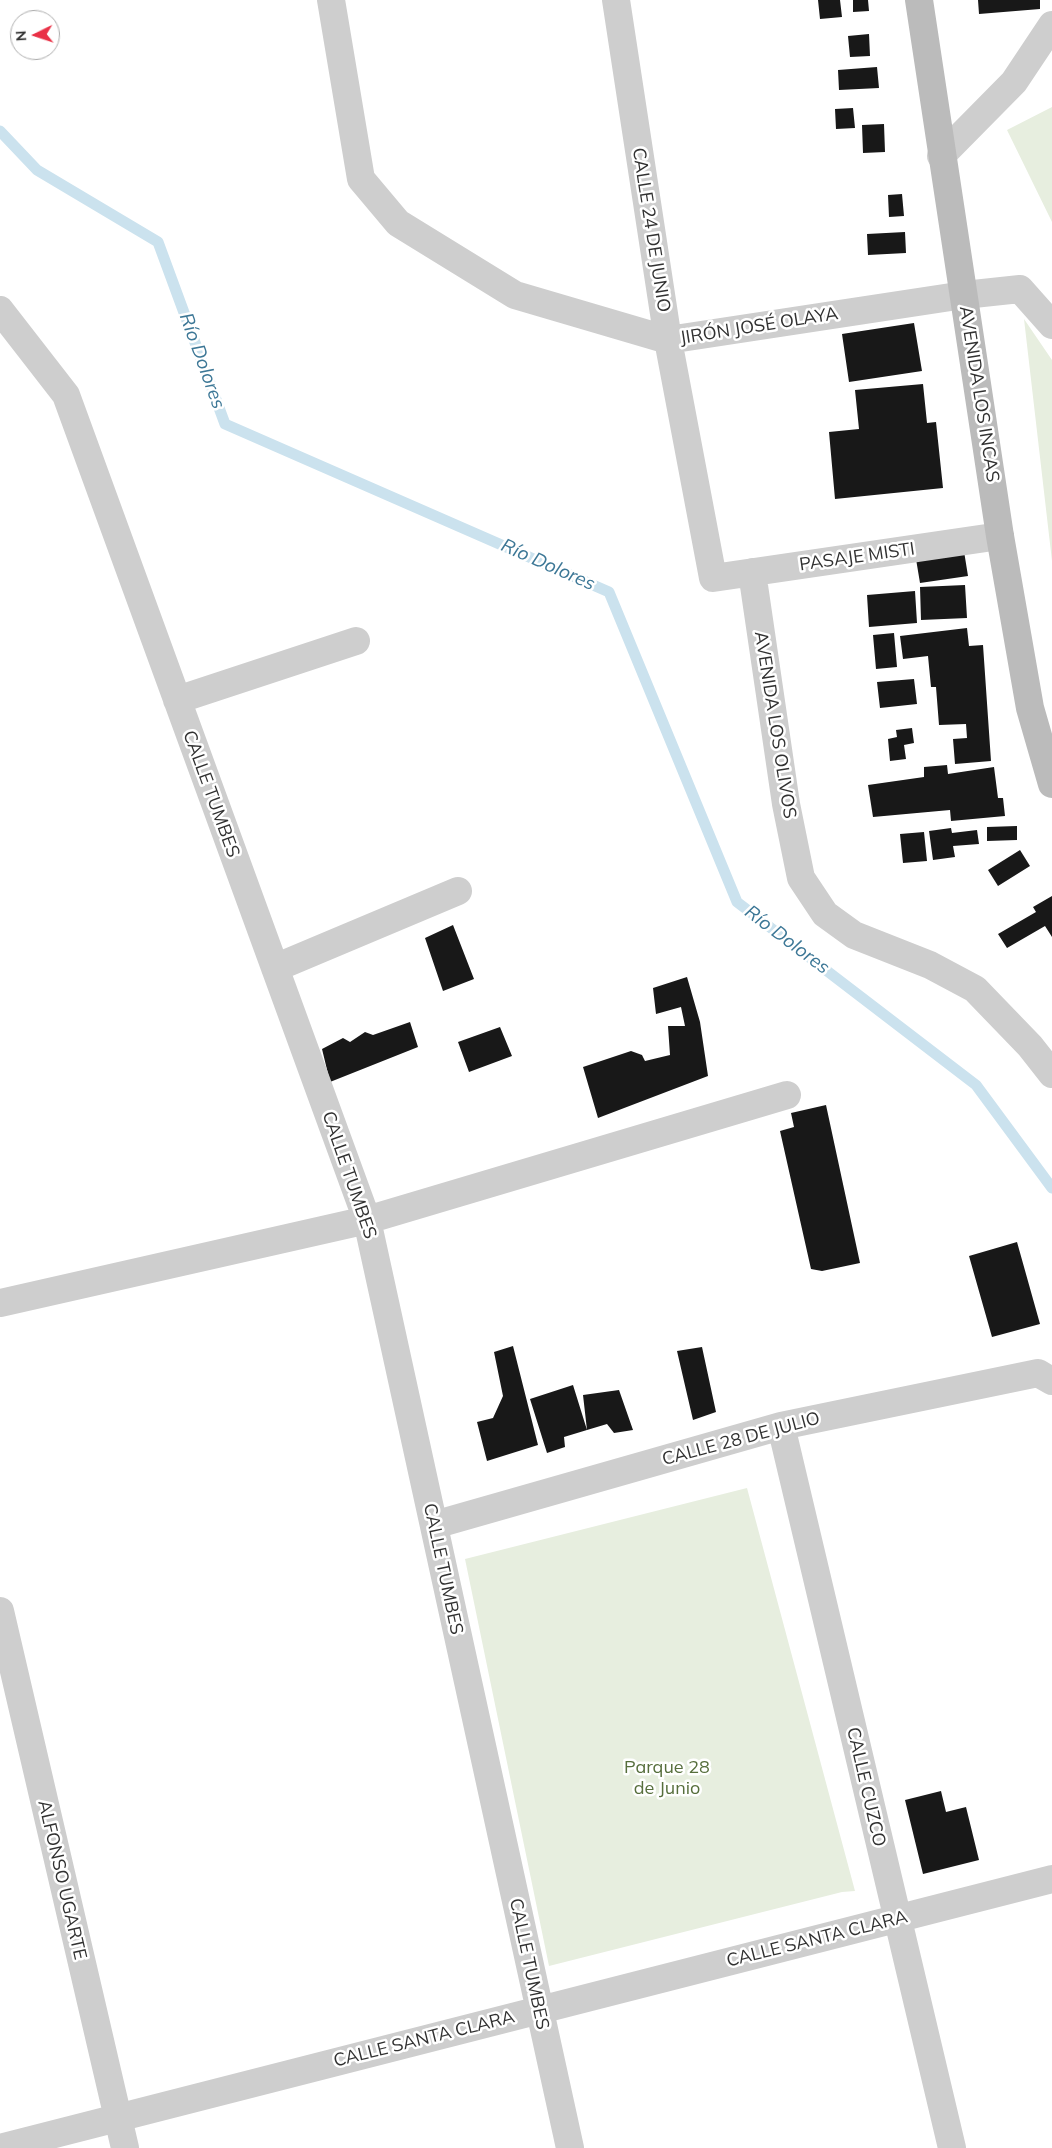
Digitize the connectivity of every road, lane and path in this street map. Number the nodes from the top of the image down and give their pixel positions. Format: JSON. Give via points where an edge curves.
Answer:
{"nodes":[{"id":1,"x":331,"y":0,"type":"edge"},
{"id":2,"x":616,"y":0,"type":"edge"},
{"id":3,"x":919,"y":0,"type":"edge"},
{"id":4,"x":1052,"y":25,"type":"edge"},
{"id":5,"x":941,"y":156,"type":"junction"},
{"id":6,"x":964,"y":295,"type":"junction"},
{"id":7,"x":0,"y":310,"type":"edge"},
{"id":8,"x":1052,"y":325,"type":"edge"},
{"id":9,"x":668,"y":340,"type":"junction"},
{"id":10,"x":1000,"y":536,"type":"junction"},
{"id":11,"x":752,"y":572,"type":"junction"},
{"id":12,"x":713,"y":578,"type":"joint"},
{"id":13,"x":356,"y":640,"type":"dead end"},
{"id":14,"x":177,"y":700,"type":"junction"},
{"id":15,"x":1052,"y":784,"type":"edge"},
{"id":16,"x":458,"y":891,"type":"dead end"},
{"id":17,"x":275,"y":968,"type":"junction"},
{"id":18,"x":1052,"y":1074,"type":"edge"},
{"id":19,"x":787,"y":1095,"type":"dead end"},
{"id":20,"x":367,"y":1220,"type":"junction"},
{"id":21,"x":0,"y":1303,"type":"edge"},
{"id":22,"x":1052,"y":1381,"type":"edge"},
{"id":23,"x":781,"y":1426,"type":"junction"},
{"id":24,"x":434,"y":1526,"type":"junction"},
{"id":25,"x":0,"y":1611,"type":"edge"},
{"id":26,"x":1052,"y":1879,"type":"edge"},
{"id":27,"x":898,"y":1918,"type":"junction"},
{"id":28,"x":539,"y":2010,"type":"junction"},
{"id":29,"x":118,"y":2118,"type":"junction"},
{"id":30,"x":0,"y":2148,"type":"edge"},
{"id":31,"x":125,"y":2148,"type":"edge"},
{"id":32,"x":570,"y":2148,"type":"edge"},
{"id":33,"x":952,"y":2148,"type":"edge"}],
"edges":[{"from":1,"to":9,"type":"street","name":"JIRÓN JOSÉ OLAYA","via":[[361,179],[398,223],[515,295]]},
{"from":2,"to":9,"type":"street","name":"CALLE 24 DE JUNIO"},
{"from":3,"to":5,"type":"main road","name":"AVENIDA LOS INCAS"},
{"from":4,"to":5,"type":"street","via":[[1014,82]]},
{"from":5,"to":6,"type":"main road","name":"AVENIDA LOS INCAS"},
{"from":6,"to":8,"type":"street","name":"JIRÓN JOSÉ OLAYA","via":[[1020,289]]},
{"from":6,"to":9,"type":"street","name":"JIRÓN JOSÉ OLAYA"},
{"from":6,"to":10,"type":"main road","name":"AVENIDA LOS INCAS"},
{"from":7,"to":14,"type":"street","name":"CALLE TUMBES","via":[[66,395]]},
{"from":9,"to":12,"type":"street","name":"CALLE 24 DE JUNIO"},
{"from":10,"to":11,"type":"street","name":"PASAJE MISTI"},
{"from":10,"to":15,"type":"main road","name":"AVENIDA LOS INCAS","via":[[1030,708]]},
{"from":11,"to":12,"type":"street","name":"PASAJE MISTI"},
{"from":11,"to":18,"type":"street","name":"AVENIDA LOS OLIVOS","via":[[800,878],[825,914],[854,935],[930,965],[975,989]]},
{"from":13,"to":14,"type":"street"},
{"from":14,"to":17,"type":"street","name":"CALLE TUMBES"},
{"from":16,"to":17,"type":"street"},
{"from":17,"to":20,"type":"street","name":"CALLE TUMBES"},
{"from":19,"to":20,"type":"street"},
{"from":20,"to":21,"type":"street"},
{"from":20,"to":24,"type":"street","name":"CALLE TUMBES"},
{"from":22,"to":23,"type":"street","name":"CALLE 28 DE JULIO","via":[[1038,1373]]},
{"from":23,"to":24,"type":"street","name":"CALLE 28 DE JULIO"},
{"from":23,"to":27,"type":"street","name":"CALLE CUZCO"},
{"from":24,"to":28,"type":"street","name":"CALLE TUMBES"},
{"from":25,"to":29,"type":"street","name":"ALFONSO UGARTE"},
{"from":26,"to":27,"type":"street","name":"CALLE SANTA CLARA"},
{"from":27,"to":28,"type":"street","name":"CALLE SANTA CLARA"},
{"from":27,"to":33,"type":"street","name":"CALLE CUZCO"},
{"from":28,"to":29,"type":"street","name":"CALLE SANTA CLARA"},
{"from":28,"to":32,"type":"street","name":"CALLE TUMBES"},
{"from":29,"to":30,"type":"street","name":"CALLE SANTA CLARA"},
{"from":29,"to":31,"type":"street","name":"ALFONSO UGARTE"}]}
